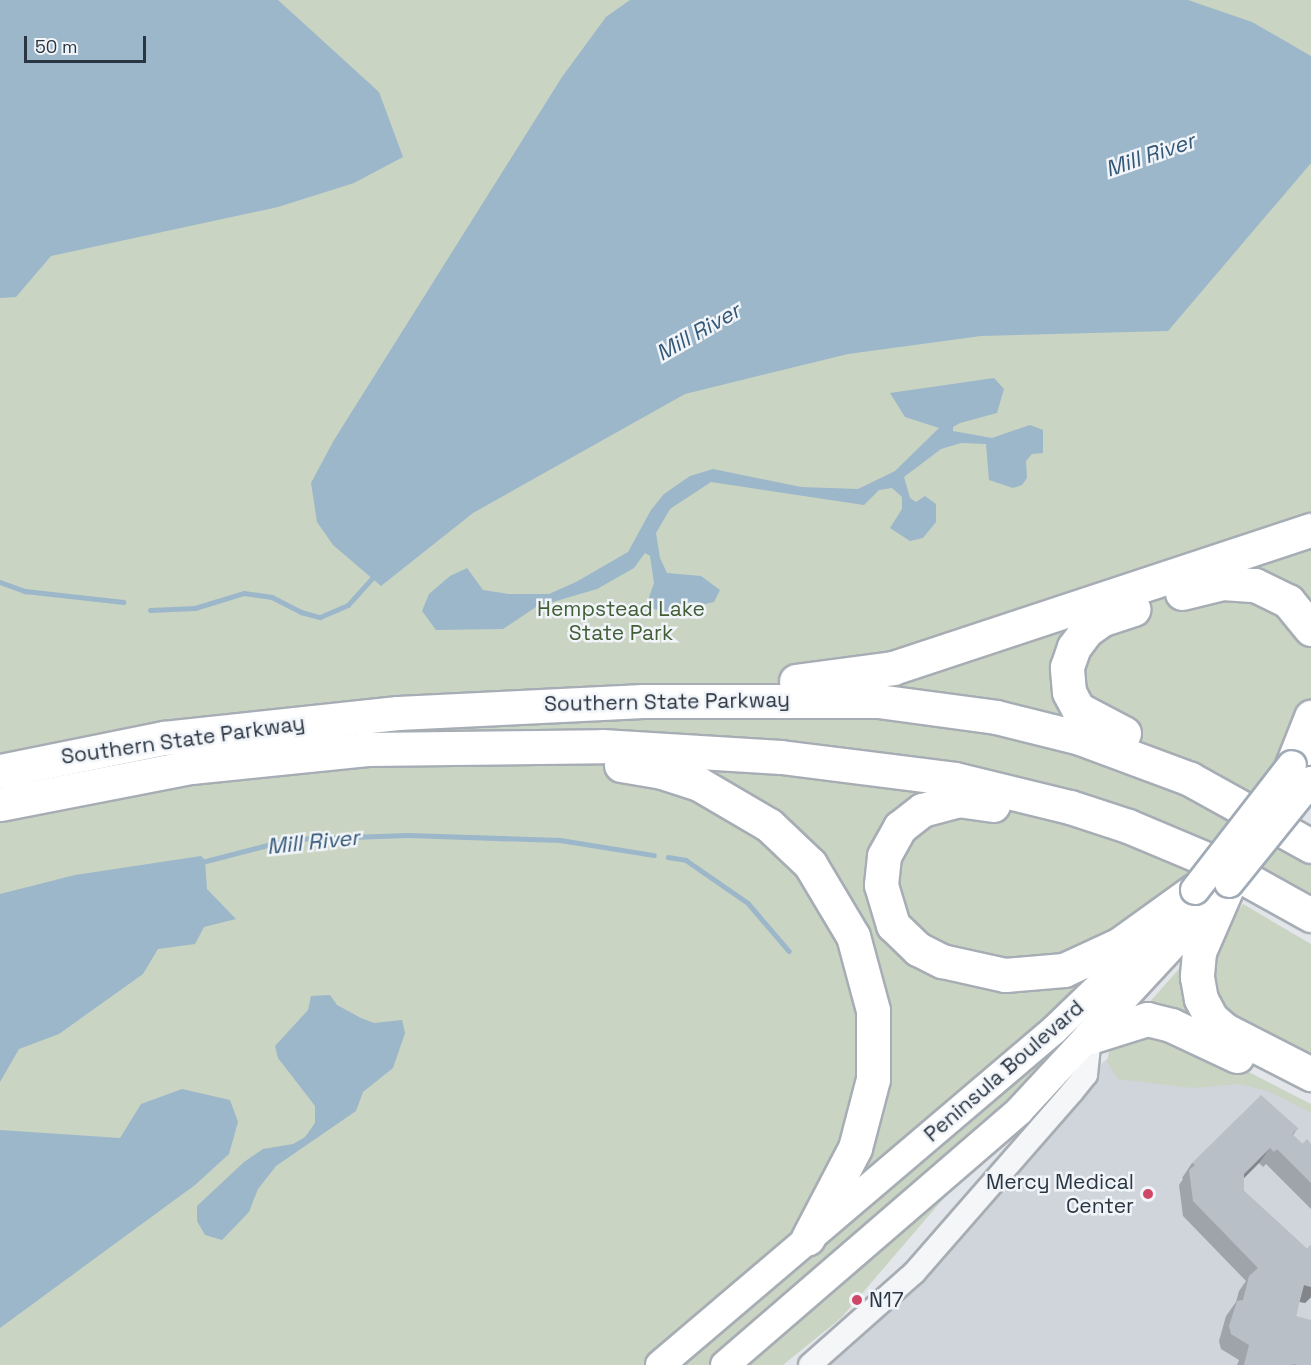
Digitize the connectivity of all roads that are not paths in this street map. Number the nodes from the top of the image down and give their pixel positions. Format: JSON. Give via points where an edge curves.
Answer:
{"nodes":[{"id":1,"x":1311,"y":530,"type":"edge"},
{"id":2,"x":1311,"y":629,"type":"edge"},
{"id":3,"x":516,"y":706,"type":"junction"},
{"id":4,"x":1311,"y":717,"type":"edge"},
{"id":5,"x":1311,"y":739,"type":"edge"},
{"id":6,"x":426,"y":747,"type":"junction"},
{"id":7,"x":0,"y":771,"type":"edge"},
{"id":8,"x":1302,"y":773,"type":"edge"},
{"id":9,"x":0,"y":804,"type":"edge"},
{"id":10,"x":1153,"y":837,"type":"junction"},
{"id":11,"x":1305,"y":842,"type":"edge"},
{"id":12,"x":1229,"y":884,"type":"junction"},
{"id":13,"x":1195,"y":890,"type":"junction"},
{"id":14,"x":1298,"y":907,"type":"edge"},
{"id":15,"x":1311,"y":922,"type":"edge"},
{"id":16,"x":1030,"y":1051,"type":"junction"},
{"id":17,"x":1082,"y":1057,"type":"junction"},
{"id":18,"x":1311,"y":1074,"type":"edge"},
{"id":19,"x":1311,"y":1094,"type":"edge"},
{"id":20,"x":808,"y":1238,"type":"junction"},
{"id":21,"x":661,"y":1365,"type":"edge"},
{"id":22,"x":725,"y":1365,"type":"edge"},
{"id":23,"x":810,"y":1365,"type":"edge"}],
"edges":[{"from":1,"to":3,"type":"highway","via":[[877,671],[789,682],[632,684]]},
{"from":2,"to":11,"type":"highway","via":[[1296,609],[1278,595],[1245,583],[1223,582],[1103,619],[1080,638],[1067,667],[1069,693],[1084,716],[1226,778]]},
{"from":3,"to":7,"type":"highway","name":"Southern State Parkway","via":[[223,730]]},
{"from":3,"to":11,"type":"highway","name":"Southern State Parkway","via":[[820,699],[947,708],[1023,723],[1136,757],[1200,784]]},
{"from":4,"to":8,"type":"highway"},
{"from":5,"to":8,"type":"main road","name":"Peninsula Boulevard"},
{"from":6,"to":9,"type":"highway","name":"Southern State Parkway","via":[[308,753],[191,767]]},
{"from":6,"to":10,"type":"highway","name":"Southern State Parkway","via":[[602,746],[838,764],[1013,792]]},
{"from":6,"to":20,"type":"highway","via":[[512,763],[616,765],[683,777],[754,814],[810,864],[844,917],[860,954],[870,992],[875,1047],[871,1097],[861,1134]]},
{"from":8,"to":12,"type":"main road","name":"Peninsula Boulevard","bridge":true},
{"from":8,"to":13,"type":"main road","name":"Peninsula Boulevard","bridge":true},
{"from":10,"to":13,"type":"highway","via":[[1070,825],[979,802],[948,801],[914,815],[895,834],[881,865],[882,895],[893,925],[918,949],[972,970],[1020,975],[1064,970],[1097,958]]},
{"from":10,"to":14,"type":"highway","name":"Southern State Parkway"},
{"from":12,"to":17,"type":"main road","name":"Peninsula Boulevard"},
{"from":12,"to":18,"type":"highway","via":[[1199,952],[1197,977],[1201,999],[1211,1018],[1226,1030]]},
{"from":13,"to":16,"type":"main road","name":"Peninsula Boulevard","via":[[1101,987]]},
{"from":14,"to":15,"type":"highway","name":"Southern State Parkway"},
{"from":16,"to":17,"type":"main road","via":[[1055,1049]]},
{"from":16,"to":20,"type":"main road","name":"Peninsula Boulevard"},
{"from":17,"to":19,"type":"highway","via":[[1132,1021],[1162,1021]]},
{"from":17,"to":22,"type":"main road","name":"Peninsula Boulevard"},
{"from":17,"to":23,"type":"street","via":[[914,1273]]},
{"from":20,"to":21,"type":"main road","name":"Peninsula Boulevard"}]}
